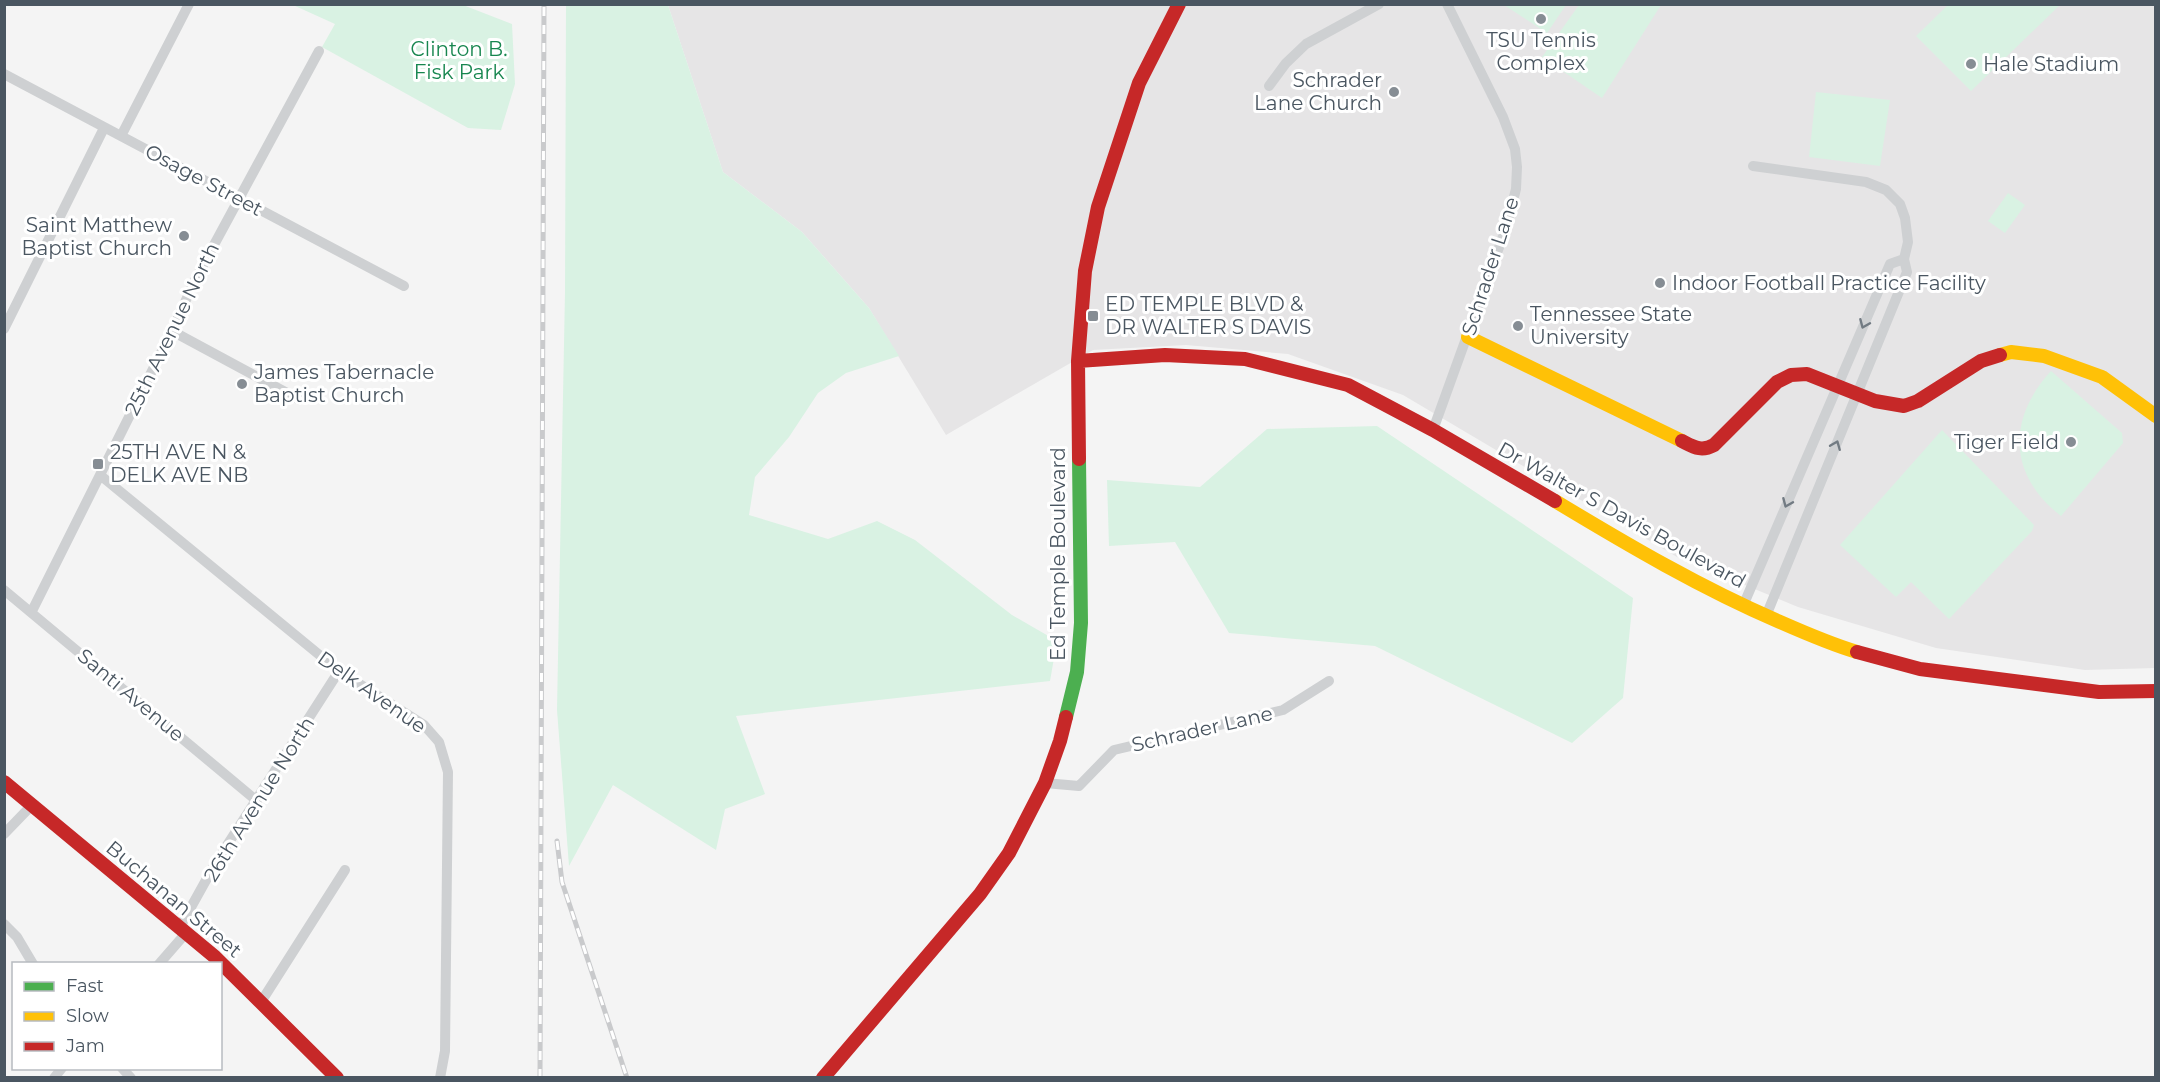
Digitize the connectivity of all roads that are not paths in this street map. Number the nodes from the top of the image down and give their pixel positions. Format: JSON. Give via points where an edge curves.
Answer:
{"nodes":[{"id":1,"x":189,"y":4,"type":"edge"},
{"id":2,"x":1179,"y":4,"type":"edge"},
{"id":3,"x":1379,"y":4,"type":"edge"},
{"id":4,"x":1447,"y":4,"type":"edge"},
{"id":5,"x":319,"y":51,"type":"dead end"},
{"id":6,"x":4,"y":74,"type":"edge"},
{"id":7,"x":1269,"y":86,"type":"dead end"},
{"id":8,"x":104,"y":128,"type":"junction"},
{"id":9,"x":121,"y":136,"type":"junction"},
{"id":10,"x":1753,"y":166,"type":"dead end"},
{"id":11,"x":239,"y":198,"type":"junction"},
{"id":12,"x":1904,"y":260,"type":"junction"},
{"id":13,"x":404,"y":286,"type":"dead end"},
{"id":14,"x":4,"y":329,"type":"edge"},
{"id":15,"x":172,"y":331,"type":"junction"},
{"id":16,"x":1468,"y":338,"type":"junction"},
{"id":17,"x":1078,"y":361,"type":"junction"},
{"id":18,"x":1838,"y":386,"type":"junction"},
{"id":19,"x":1857,"y":394,"type":"junction"},
{"id":20,"x":300,"y":400,"type":"dead end"},
{"id":21,"x":2156,"y":416,"type":"edge"},
{"id":22,"x":1433,"y":430,"type":"junction"},
{"id":23,"x":100,"y":475,"type":"junction"},
{"id":24,"x":4,"y":590,"type":"edge"},
{"id":25,"x":1743,"y":606,"type":"junction"},
{"id":26,"x":32,"y":611,"type":"junction"},
{"id":27,"x":1766,"y":616,"type":"junction"},
{"id":28,"x":339,"y":671,"type":"junction"},
{"id":29,"x":1329,"y":681,"type":"dead end"},
{"id":30,"x":2156,"y":691,"type":"edge"},
{"id":31,"x":4,"y":782,"type":"edge"},
{"id":32,"x":1045,"y":783,"type":"junction"},
{"id":33,"x":257,"y":801,"type":"junction"},
{"id":34,"x":32,"y":805,"type":"junction"},
{"id":35,"x":4,"y":834,"type":"edge"},
{"id":36,"x":345,"y":870,"type":"dead end"},
{"id":37,"x":4,"y":924,"type":"edge"},
{"id":38,"x":183,"y":930,"type":"junction"},
{"id":39,"x":32,"y":962,"type":"edge"},
{"id":40,"x":160,"y":962,"type":"edge"},
{"id":41,"x":220,"y":962,"type":"edge"},
{"id":42,"x":222,"y":964,"type":"edge"},
{"id":43,"x":261,"y":1002,"type":"junction"},
{"id":44,"x":337,"y":1077,"type":"edge"},
{"id":45,"x":440,"y":1077,"type":"edge"},
{"id":46,"x":824,"y":1077,"type":"edge"}],
"edges":[{"from":1,"to":9,"type":"street"},
{"from":2,"to":17,"type":"main road","name":"Ed Temple Boulevard","via":[[1139,83],[1098,207],[1085,271]]},
{"from":3,"to":7,"type":"street","via":[[1306,44]]},
{"from":4,"to":16,"type":"street","name":"Schrader Lane","via":[[1503,117],[1517,167],[1506,228]]},
{"from":5,"to":11,"type":"street","name":"25th Avenue North"},
{"from":6,"to":8,"type":"street","name":"Osage Street"},
{"from":8,"to":9,"type":"street","name":"Osage Street"},
{"from":8,"to":14,"type":"street"},
{"from":9,"to":11,"type":"street","name":"Osage Street"},
{"from":10,"to":12,"type":"street","via":[[1866,182],[1886,190],[1900,204],[1905,218],[1908,242]]},
{"from":11,"to":13,"type":"street","name":"Osage Street"},
{"from":11,"to":15,"type":"street","name":"25th Avenue North"},
{"from":12,"to":18,"type":"street","one_way":true,"via":[[1890,264]]},
{"from":12,"to":19,"type":"street","via":[[1907,272]]},
{"from":15,"to":20,"type":"street"},
{"from":15,"to":23,"type":"street","name":"25th Avenue North"},
{"from":16,"to":18,"type":"main road","via":[[1699,450],[1714,445],[1787,376],[1801,373]]},
{"from":16,"to":22,"type":"street","name":"Schrader Lane"},
{"from":17,"to":22,"type":"main road","name":"Dr Walter S Davis Boulevard","via":[[1165,355],[1245,359],[1347,385]]},
{"from":17,"to":32,"type":"main road","name":"Ed Temple Boulevard","via":[[1077,672]]},
{"from":18,"to":19,"type":"main road"},
{"from":18,"to":25,"type":"street","one_way":true},
{"from":19,"to":21,"type":"main road","via":[[1884,404],[1910,404],[1981,362],[2017,352],[2057,359],[2102,377]]},
{"from":27,"to":19,"type":"street","one_way":true},
{"from":22,"to":25,"type":"main road","name":"Dr Walter S Davis Boulevard","via":[[1663,565]]},
{"from":23,"to":26,"type":"street","name":"25th Avenue North"},
{"from":23,"to":28,"type":"street","name":"Delk Avenue"},
{"from":24,"to":26,"type":"street","name":"Santi Avenue"},
{"from":25,"to":27,"type":"main road","name":"Dr Walter S Davis Boulevard"},
{"from":26,"to":33,"type":"street","name":"Santi Avenue"},
{"from":27,"to":30,"type":"main road","name":"Dr Walter S Davis Boulevard","via":[[1833,645],[1920,669],[2099,692]]},
{"from":28,"to":33,"type":"street","name":"26th Avenue North"},
{"from":28,"to":45,"type":"street","name":"Delk Avenue","via":[[424,725],[439,742],[448,772],[446,1040]]},
{"from":29,"to":32,"type":"street","name":"Schrader Lane","via":[[1284,710],[1114,750],[1079,786]]},
{"from":31,"to":34,"type":"main road","name":"Buchanan Street"},
{"from":32,"to":46,"type":"main road","name":"Ed Temple Boulevard","via":[[1009,853],[980,894]]},
{"from":33,"to":38,"type":"street","name":"26th Avenue North","via":[[215,864]]},
{"from":34,"to":35,"type":"street"},
{"from":34,"to":38,"type":"main road","name":"Buchanan Street"},
{"from":36,"to":43,"type":"street"},
{"from":37,"to":39,"type":"street"},
{"from":38,"to":40,"type":"street","name":"26th Avenue North"},
{"from":38,"to":41,"type":"main road","name":"Buchanan Street"},
{"from":42,"to":43,"type":"main road","name":"Buchanan Street"},
{"from":43,"to":44,"type":"main road","name":"Buchanan Street"}]}
